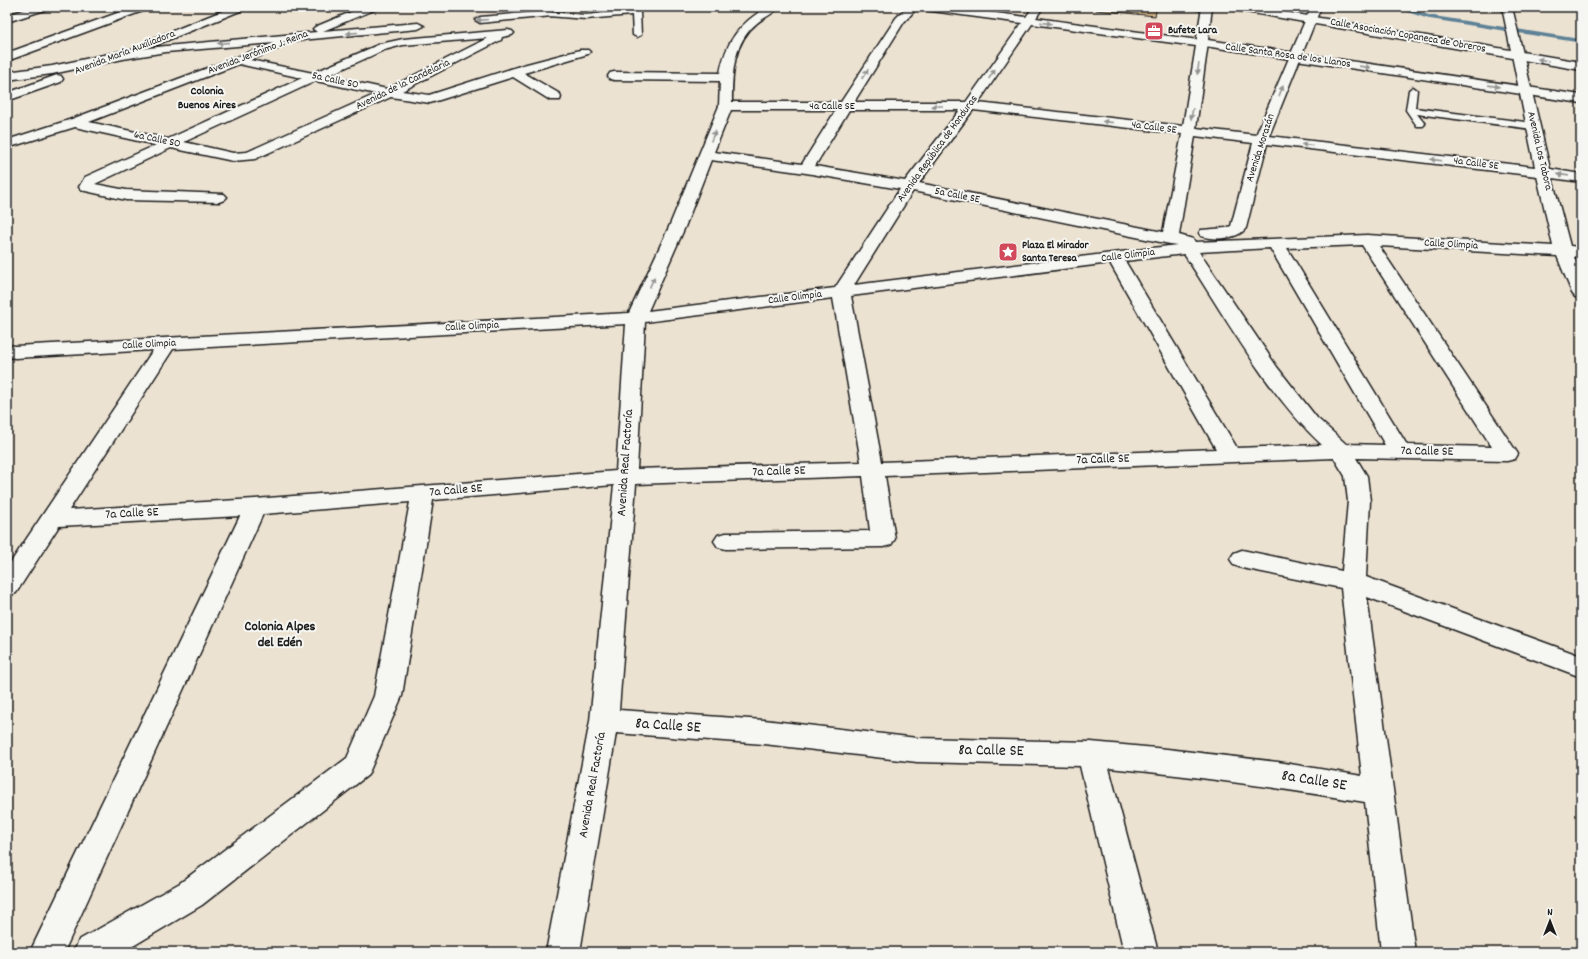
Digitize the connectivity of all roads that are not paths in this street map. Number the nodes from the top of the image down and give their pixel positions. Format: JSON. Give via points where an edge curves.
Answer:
{"nodes":[{"id":1,"x":44,"y":7,"type":"edge"},
{"id":2,"x":144,"y":7,"type":"edge"},
{"id":3,"x":241,"y":7,"type":"edge"},
{"id":4,"x":372,"y":7,"type":"edge"},
{"id":5,"x":563,"y":7,"type":"edge"},
{"id":6,"x":610,"y":7,"type":"edge"},
{"id":7,"x":620,"y":7,"type":"edge"},
{"id":8,"x":774,"y":7,"type":"edge"},
{"id":9,"x":913,"y":7,"type":"edge"},
{"id":10,"x":924,"y":7,"type":"edge"},
{"id":11,"x":1038,"y":7,"type":"edge"},
{"id":12,"x":1207,"y":7,"type":"edge"},
{"id":13,"x":1235,"y":7,"type":"edge"},
{"id":14,"x":1316,"y":7,"type":"edge"},
{"id":15,"x":1507,"y":7,"type":"edge"},
{"id":16,"x":636,"y":12,"type":"junction"},
{"id":17,"x":548,"y":14,"type":"junction"},
{"id":18,"x":586,"y":17,"type":"junction"},
{"id":19,"x":7,"y":19,"type":"edge"},
{"id":20,"x":1310,"y":19,"type":"junction"},
{"id":21,"x":470,"y":21,"type":"dead end"},
{"id":22,"x":1028,"y":21,"type":"junction"},
{"id":23,"x":431,"y":25,"type":"dead end"},
{"id":24,"x":508,"y":33,"type":"junction"},
{"id":25,"x":637,"y":35,"type":"dead end"},
{"id":26,"x":298,"y":38,"type":"junction"},
{"id":27,"x":1202,"y":43,"type":"junction"},
{"id":28,"x":584,"y":52,"type":"dead end"},
{"id":29,"x":123,"y":55,"type":"junction"},
{"id":30,"x":1516,"y":55,"type":"junction"},
{"id":31,"x":7,"y":57,"type":"edge"},
{"id":32,"x":1295,"y":57,"type":"junction"},
{"id":33,"x":240,"y":61,"type":"junction"},
{"id":34,"x":1581,"y":66,"type":"edge"},
{"id":35,"x":514,"y":72,"type":"junction"},
{"id":36,"x":7,"y":76,"type":"edge"},
{"id":37,"x":315,"y":76,"type":"junction"},
{"id":38,"x":614,"y":76,"type":"dead end"},
{"id":39,"x":726,"y":78,"type":"junction"},
{"id":40,"x":1413,"y":90,"type":"dead end"},
{"id":41,"x":1526,"y":91,"type":"junction"},
{"id":42,"x":389,"y":93,"type":"junction"},
{"id":43,"x":7,"y":97,"type":"edge"},
{"id":44,"x":555,"y":97,"type":"dead end"},
{"id":45,"x":1581,"y":99,"type":"edge"},
{"id":46,"x":726,"y":106,"type":"junction"},
{"id":47,"x":970,"y":106,"type":"junction"},
{"id":48,"x":844,"y":107,"type":"junction"},
{"id":49,"x":1410,"y":110,"type":"junction"},
{"id":50,"x":74,"y":123,"type":"junction"},
{"id":51,"x":1420,"y":124,"type":"dead end"},
{"id":52,"x":1532,"y":126,"type":"junction"},
{"id":53,"x":1189,"y":132,"type":"junction"},
{"id":54,"x":1261,"y":140,"type":"junction"},
{"id":55,"x":172,"y":143,"type":"junction"},
{"id":56,"x":7,"y":144,"type":"edge"},
{"id":57,"x":705,"y":155,"type":"junction"},
{"id":58,"x":241,"y":158,"type":"joint"},
{"id":59,"x":806,"y":169,"type":"junction"},
{"id":60,"x":1544,"y":172,"type":"junction"},
{"id":61,"x":1581,"y":178,"type":"edge"},
{"id":62,"x":909,"y":186,"type":"junction"},
{"id":63,"x":219,"y":197,"type":"dead end"},
{"id":64,"x":1366,"y":240,"type":"junction"},
{"id":65,"x":1184,"y":241,"type":"junction"},
{"id":66,"x":1276,"y":244,"type":"junction"},
{"id":67,"x":1563,"y":251,"type":"junction"},
{"id":68,"x":1581,"y":252,"type":"edge"},
{"id":69,"x":1115,"y":258,"type":"junction"},
{"id":70,"x":841,"y":292,"type":"junction"},
{"id":71,"x":1581,"y":293,"type":"edge"},
{"id":72,"x":636,"y":318,"type":"junction"},
{"id":73,"x":167,"y":344,"type":"junction"},
{"id":74,"x":10,"y":353,"type":"edge"},
{"id":75,"x":1341,"y":451,"type":"junction"},
{"id":76,"x":1400,"y":452,"type":"junction"},
{"id":77,"x":1230,"y":455,"type":"junction"},
{"id":78,"x":873,"y":469,"type":"junction"},
{"id":79,"x":626,"y":477,"type":"junction"},
{"id":80,"x":423,"y":494,"type":"junction"},
{"id":81,"x":255,"y":507,"type":"junction"},
{"id":82,"x":52,"y":519,"type":"junction"},
{"id":83,"x":726,"y":541,"type":"dead end"},
{"id":84,"x":1242,"y":559,"type":"dead end"},
{"id":85,"x":1353,"y":582,"type":"junction"},
{"id":86,"x":7,"y":587,"type":"edge"},
{"id":87,"x":1581,"y":667,"type":"edge"},
{"id":88,"x":604,"y":721,"type":"junction"},
{"id":89,"x":1091,"y":754,"type":"junction"},
{"id":90,"x":1377,"y":791,"type":"junction"},
{"id":91,"x":47,"y":952,"type":"edge"},
{"id":92,"x":91,"y":952,"type":"edge"},
{"id":93,"x":563,"y":952,"type":"edge"},
{"id":94,"x":1141,"y":952,"type":"edge"},
{"id":95,"x":1398,"y":952,"type":"edge"}],
"edges":[{"from":1,"to":19,"type":"street"},
{"from":2,"to":31,"type":"street"},
{"from":3,"to":29,"type":"street","name":"Avenida María Auxiliadora"},
{"from":4,"to":26,"type":"street","name":"Avenida Jerónimo J. Reina"},
{"from":5,"to":17,"type":"street","name":"Avenida de la Candelaria"},
{"from":6,"to":18,"type":"lane"},
{"from":7,"to":16,"type":"lane"},
{"from":8,"to":39,"type":"street","name":"Avenida Real Factoría","via":[[753,20],[740,34],[733,47]]},
{"from":48,"to":9,"type":"street","one_way":true,"via":[[900,20]]},
{"from":10,"to":22,"type":"street","name":"Calle Santa Rosa de los Llanos"},
{"from":11,"to":22,"type":"street","name":"Avenida República de Honduras"},
{"from":12,"to":27,"type":"street"},
{"from":13,"to":20,"type":"street","name":"Calle Asociación Copaneca de Obreros"},
{"from":14,"to":20,"type":"street","name":"Avenida Morazán"},
{"from":15,"to":30,"type":"street","name":"Avenida Los Tabora"},
{"from":16,"to":18,"type":"lane"},
{"from":16,"to":25,"type":"lane"},
{"from":17,"to":18,"type":"lane"},
{"from":17,"to":21,"type":"street","one_way":true},
{"from":17,"to":24,"type":"street","name":"Avenida de la Candelaria"},
{"from":20,"to":30,"type":"street","name":"Calle Asociación Copaneca de Obreros"},
{"from":20,"to":32,"type":"street","name":"Avenida Morazán"},
{"from":22,"to":27,"type":"street","name":"Calle Santa Rosa de los Llanos","one_way":true},
{"from":47,"to":22,"type":"street","name":"Avenida República de Honduras","one_way":true},
{"from":23,"to":26,"type":"street","one_way":true},
{"from":24,"to":37,"type":"street","via":[[392,44]]},
{"from":24,"to":42,"type":"street","name":"Avenida de la Candelaria"},
{"from":26,"to":29,"type":"street","one_way":true,"via":[[205,44]]},
{"from":26,"to":33,"type":"street","name":"Avenida Jerónimo J. Reina"},
{"from":27,"to":32,"type":"street","name":"Calle Santa Rosa de los Llanos"},
{"from":27,"to":53,"type":"street","one_way":true},
{"from":28,"to":35,"type":"street"},
{"from":29,"to":36,"type":"street","via":[[52,70]]},
{"from":29,"to":43,"type":"street","name":"Avenida María Auxiliadora"},
{"from":34,"to":30,"type":"street","name":"Calle Asociación Copaneca de Obreros","one_way":true},
{"from":30,"to":41,"type":"street","name":"Avenida Los Tabora"},
{"from":32,"to":41,"type":"street","name":"Calle Santa Rosa de los Llanos","one_way":true},
{"from":54,"to":32,"type":"street","name":"Avenida Morazán","one_way":true},
{"from":33,"to":37,"type":"street","name":"5a Calle SO"},
{"from":33,"to":50,"type":"street","name":"Avenida Jerónimo J. Reina"},
{"from":35,"to":42,"type":"street","name":"5a Calle SO","via":[[430,99]]},
{"from":35,"to":44,"type":"street"},
{"from":37,"to":42,"type":"street","name":"5a Calle SO"},
{"from":37,"to":55,"type":"street"},
{"from":38,"to":39,"type":"street"},
{"from":39,"to":46,"type":"street","name":"Avenida Real Factoría"},
{"from":40,"to":49,"type":"lane"},
{"from":41,"to":45,"type":"street","name":"Calle Santa Rosa de los Llanos"},
{"from":41,"to":52,"type":"street","name":"Avenida Los Tabora"},
{"from":42,"to":58,"type":"street","name":"Avenida de la Candelaria"},
{"from":46,"to":48,"type":"street","name":"4a Calle SE"},
{"from":57,"to":46,"type":"street","name":"Avenida Real Factoría","one_way":true},
{"from":47,"to":48,"type":"street","name":"4a Calle SE","one_way":true},
{"from":53,"to":47,"type":"street","name":"4a Calle SE","one_way":true},
{"from":47,"to":62,"type":"street","name":"Avenida República de Honduras"},
{"from":48,"to":59,"type":"street"},
{"from":49,"to":51,"type":"lane"},
{"from":49,"to":52,"type":"lane"},
{"from":50,"to":55,"type":"street","name":"6a Calle SO"},
{"from":50,"to":56,"type":"street","name":"Avenida Jerónimo J. Reina"},
{"from":52,"to":60,"type":"street","name":"Avenida Los Tabora"},
{"from":53,"to":54,"type":"street","name":"4a Calle SE"},
{"from":53,"to":65,"type":"street"},
{"from":60,"to":54,"type":"street","name":"4a Calle SE","one_way":true},
{"from":54,"to":65,"type":"street","name":"Avenida Morazán","via":[[1238,228],[1226,233]]},
{"from":55,"to":58,"type":"street","name":"6a Calle SO"},
{"from":55,"to":63,"type":"street","via":[[90,180],[86,187],[126,195]]},
{"from":57,"to":59,"type":"street","name":"5a Calle SE"},
{"from":72,"to":57,"type":"street","name":"Avenida Real Factoría","one_way":true,"via":[[677,227]]},
{"from":59,"to":62,"type":"street","name":"5a Calle SE"},
{"from":61,"to":60,"type":"street","name":"4a Calle SE","one_way":true},
{"from":60,"to":67,"type":"street","name":"Avenida Los Tabora"},
{"from":62,"to":65,"type":"street","name":"5a Calle SE"},
{"from":62,"to":70,"type":"street","name":"Avenida República de Honduras"},
{"from":64,"to":66,"type":"street","name":"Calle Olimpia"},
{"from":64,"to":67,"type":"street","name":"Calle Olimpia"},
{"from":64,"to":76,"type":"street","name":"7a Calle SE","via":[[1507,454]]},
{"from":65,"to":66,"type":"street","name":"Calle Olimpia"},
{"from":65,"to":69,"type":"street","name":"Calle Olimpia"},
{"from":65,"to":75,"type":"street","via":[[1270,371],[1310,422]]},
{"from":66,"to":76,"type":"street"},
{"from":67,"to":68,"type":"street","name":"Calle Olimpia"},
{"from":67,"to":71,"type":"street","name":"Avenida Los Tabora"},
{"from":69,"to":70,"type":"street","name":"Calle Olimpia"},
{"from":69,"to":77,"type":"street"},
{"from":70,"to":72,"type":"street","name":"Calle Olimpia"},
{"from":70,"to":78,"type":"street"},
{"from":72,"to":73,"type":"street","name":"Calle Olimpia"},
{"from":72,"to":79,"type":"street","name":"Avenida Real Factoría"},
{"from":73,"to":74,"type":"street","name":"Calle Olimpia"},
{"from":73,"to":82,"type":"street"},
{"from":75,"to":76,"type":"street","name":"7a Calle SE"},
{"from":75,"to":77,"type":"street","name":"7a Calle SE"},
{"from":75,"to":85,"type":"street","via":[[1356,476],[1359,501]]},
{"from":77,"to":78,"type":"street","name":"7a Calle SE"},
{"from":78,"to":79,"type":"street","name":"7a Calle SE"},
{"from":78,"to":83,"type":"street","via":[[883,539]]},
{"from":79,"to":80,"type":"street","name":"7a Calle SE"},
{"from":79,"to":88,"type":"street","name":"Avenida Real Factoría"},
{"from":80,"to":81,"type":"street","name":"7a Calle SE"},
{"from":80,"to":92,"type":"street","via":[[388,696],[358,766],[191,894]]},
{"from":81,"to":82,"type":"street","name":"7a Calle SE"},
{"from":81,"to":91,"type":"street"},
{"from":82,"to":86,"type":"street"},
{"from":84,"to":85,"type":"street"},
{"from":85,"to":87,"type":"street"},
{"from":85,"to":90,"type":"street"},
{"from":88,"to":89,"type":"street","name":"8a Calle SE","via":[[764,732],[917,750]]},
{"from":88,"to":93,"type":"street","name":"Avenida Real Factoría"},
{"from":89,"to":90,"type":"street","name":"8a Calle SE","via":[[1278,775]]},
{"from":89,"to":94,"type":"street"},
{"from":90,"to":95,"type":"street"}]}
